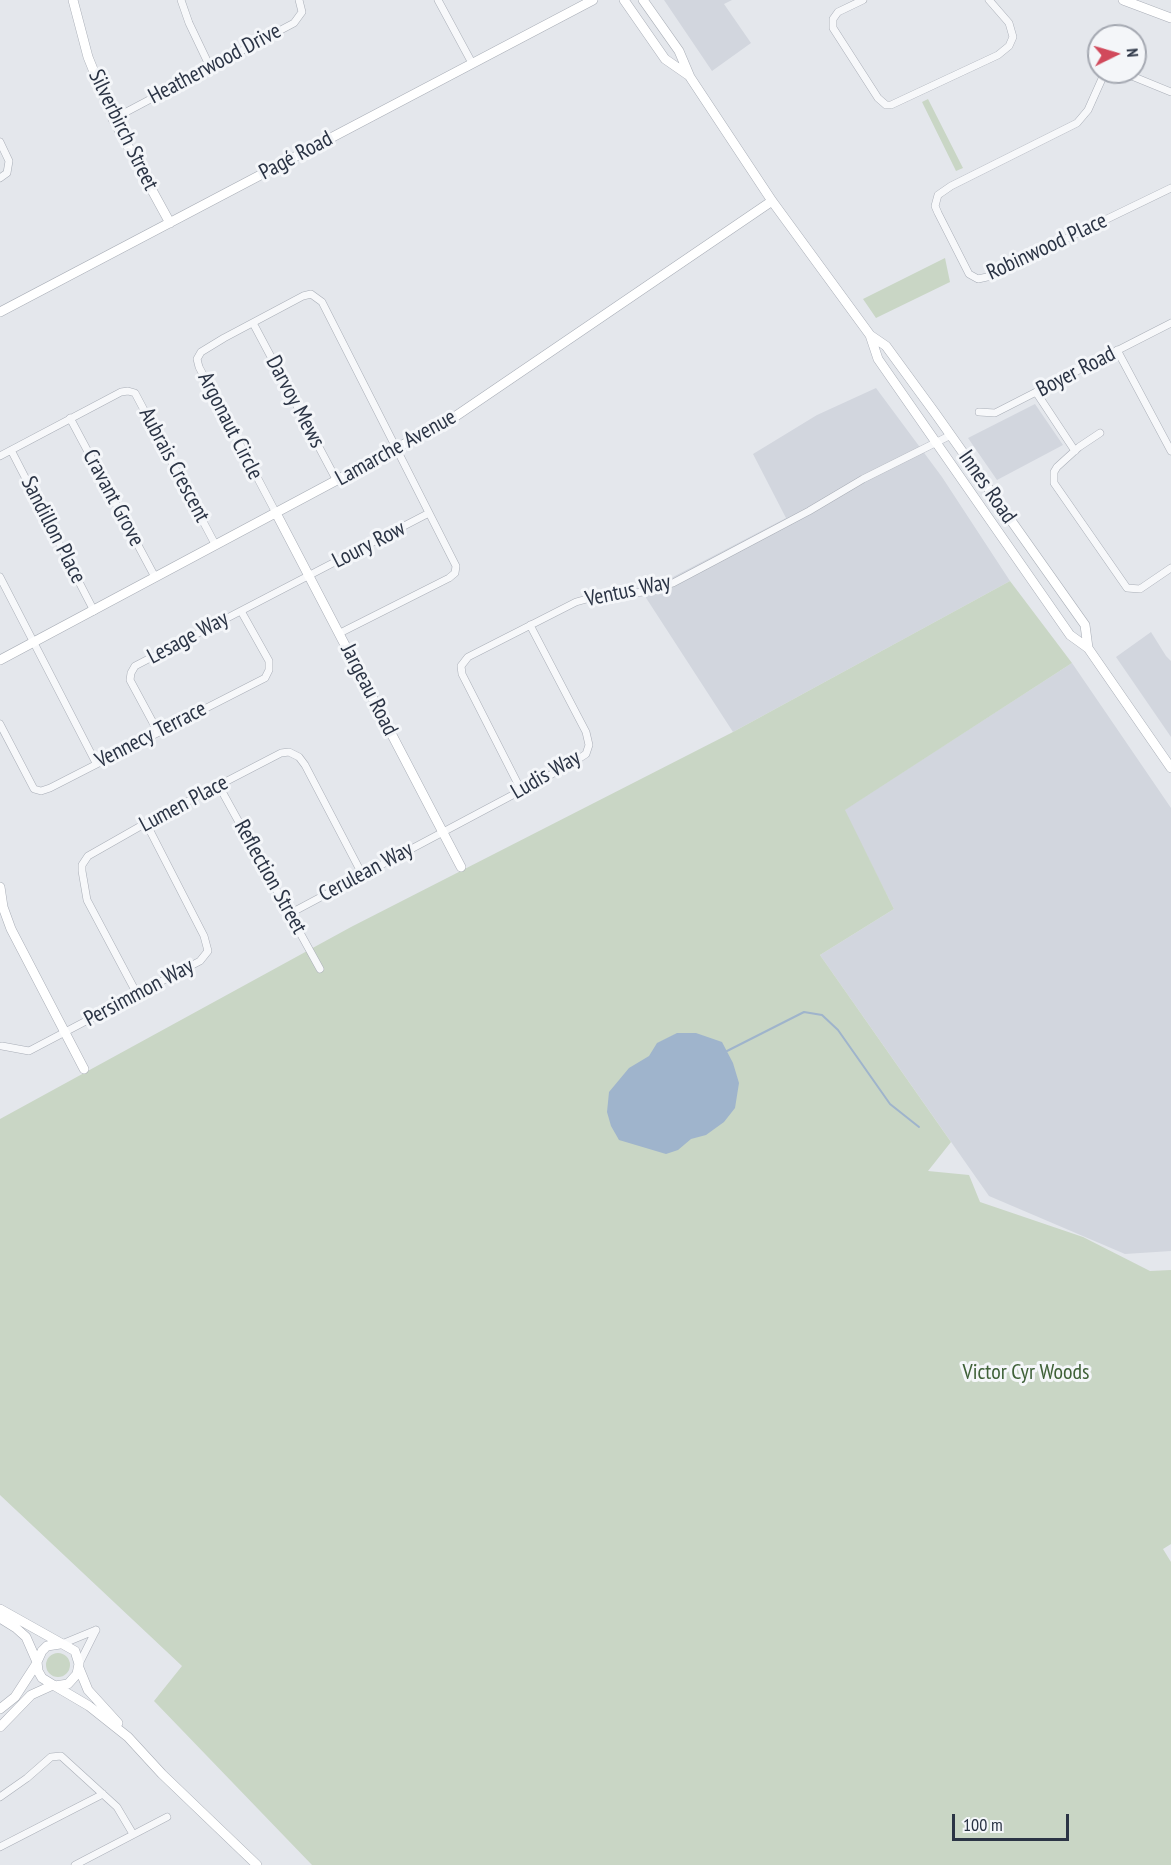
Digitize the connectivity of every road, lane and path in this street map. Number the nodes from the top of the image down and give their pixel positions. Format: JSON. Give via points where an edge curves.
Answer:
{"nodes":[{"id":1,"x":73,"y":0,"type":"edge"},
{"id":2,"x":182,"y":0,"type":"edge"},
{"id":3,"x":299,"y":0,"type":"edge"},
{"id":4,"x":438,"y":0,"type":"edge"},
{"id":5,"x":593,"y":0,"type":"edge"},
{"id":6,"x":624,"y":0,"type":"edge"},
{"id":7,"x":643,"y":0,"type":"edge"},
{"id":8,"x":863,"y":0,"type":"edge"},
{"id":9,"x":989,"y":0,"type":"edge"},
{"id":10,"x":1123,"y":0,"type":"edge"},
{"id":11,"x":1171,"y":18,"type":"edge"},
{"id":12,"x":472,"y":63,"type":"junction"},
{"id":13,"x":210,"y":67,"type":"junction"},
{"id":14,"x":690,"y":77,"type":"junction"},
{"id":15,"x":1147,"y":82,"type":"edge"},
{"id":16,"x":1100,"y":84,"type":"edge"},
{"id":17,"x":1171,"y":92,"type":"edge"},
{"id":18,"x":113,"y":118,"type":"junction"},
{"id":19,"x":0,"y":142,"type":"edge"},
{"id":20,"x":0,"y":178,"type":"edge"},
{"id":21,"x":1171,"y":188,"type":"edge"},
{"id":22,"x":772,"y":201,"type":"junction"},
{"id":23,"x":170,"y":223,"type":"junction"},
{"id":24,"x":0,"y":312,"type":"edge"},
{"id":25,"x":254,"y":323,"type":"junction"},
{"id":26,"x":1171,"y":323,"type":"edge"},
{"id":27,"x":870,"y":335,"type":"junction"},
{"id":28,"x":1118,"y":350,"type":"junction"},
{"id":29,"x":1036,"y":392,"type":"junction"},
{"id":30,"x":979,"y":412,"type":"dead end"},
{"id":31,"x":70,"y":418,"type":"junction"},
{"id":32,"x":1100,"y":433,"type":"dead end"},
{"id":33,"x":951,"y":435,"type":"junction"},
{"id":34,"x":936,"y":441,"type":"junction"},
{"id":35,"x":396,"y":449,"type":"junction"},
{"id":36,"x":11,"y":450,"type":"junction"},
{"id":37,"x":1171,"y":450,"type":"edge"},
{"id":38,"x":1075,"y":451,"type":"junction"},
{"id":39,"x":0,"y":456,"type":"edge"},
{"id":40,"x":337,"y":481,"type":"junction"},
{"id":41,"x":276,"y":513,"type":"junction"},
{"id":42,"x":429,"y":513,"type":"junction"},
{"id":43,"x":215,"y":544,"type":"junction"},
{"id":44,"x":1171,"y":568,"type":"edge"},
{"id":45,"x":0,"y":576,"type":"edge"},
{"id":46,"x":308,"y":576,"type":"junction"},
{"id":47,"x":155,"y":577,"type":"junction"},
{"id":48,"x":94,"y":610,"type":"junction"},
{"id":49,"x":241,"y":611,"type":"junction"},
{"id":50,"x":530,"y":625,"type":"junction"},
{"id":51,"x":339,"y":633,"type":"junction"},
{"id":52,"x":34,"y":642,"type":"junction"},
{"id":53,"x":1088,"y":648,"type":"junction"},
{"id":54,"x":0,"y":660,"type":"edge"},
{"id":55,"x":0,"y":724,"type":"edge"},
{"id":56,"x":158,"y":732,"type":"junction"},
{"id":57,"x":96,"y":763,"type":"junction"},
{"id":58,"x":1171,"y":768,"type":"edge"},
{"id":59,"x":219,"y":786,"type":"junction"},
{"id":60,"x":521,"y":790,"type":"junction"},
{"id":61,"x":146,"y":823,"type":"junction"},
{"id":62,"x":443,"y":831,"type":"junction"},
{"id":63,"x":460,"y":867,"type":"dead end"},
{"id":64,"x":362,"y":874,"type":"junction"},
{"id":65,"x":0,"y":887,"type":"edge"},
{"id":66,"x":289,"y":914,"type":"junction"},
{"id":67,"x":320,"y":969,"type":"dead end"},
{"id":68,"x":137,"y":994,"type":"junction"},
{"id":69,"x":65,"y":1031,"type":"junction"},
{"id":70,"x":2,"y":1046,"type":"dead end"},
{"id":71,"x":84,"y":1069,"type":"dead end"},
{"id":72,"x":0,"y":1609,"type":"edge"},
{"id":73,"x":0,"y":1618,"type":"edge"},
{"id":74,"x":61,"y":1644,"type":"junction"},
{"id":75,"x":37,"y":1663,"type":"junction"},
{"id":76,"x":79,"y":1666,"type":"junction"},
{"id":77,"x":54,"y":1686,"type":"junction"},
{"id":78,"x":0,"y":1709,"type":"edge"},
{"id":79,"x":0,"y":1727,"type":"edge"},
{"id":80,"x":128,"y":1737,"type":"junction"},
{"id":81,"x":103,"y":1794,"type":"junction"},
{"id":82,"x":0,"y":1797,"type":"edge"},
{"id":83,"x":167,"y":1817,"type":"dead end"},
{"id":84,"x":133,"y":1834,"type":"junction"},
{"id":85,"x":0,"y":1847,"type":"edge"},
{"id":86,"x":75,"y":1865,"type":"edge"},
{"id":87,"x":257,"y":1865,"type":"edge"}],
"edges":[{"from":1,"to":18,"type":"street","name":"Silverbirch Street","via":[[88,57]]},
{"from":2,"to":13,"type":"street"},
{"from":3,"to":13,"type":"street","name":"Heatherwood Drive","via":[[302,12],[294,23]]},
{"from":4,"to":12,"type":"street"},
{"from":5,"to":12,"type":"street","name":"Pagé Road"},
{"from":6,"to":14,"type":"street","name":"Innes Road","via":[[665,59]]},
{"from":7,"to":14,"type":"street","name":"Innes Road","via":[[679,51]]},
{"from":8,"to":9,"type":"street","via":[[838,12],[833,28],[886,105],[1009,46],[1013,37],[1009,23]]},
{"from":10,"to":11,"type":"street"},
{"from":12,"to":23,"type":"street","name":"Pagé Road"},
{"from":13,"to":18,"type":"street","name":"Heatherwood Drive"},
{"from":14,"to":22,"type":"street","name":"Innes Road"},
{"from":15,"to":17,"type":"street"},
{"from":16,"to":21,"type":"street","name":"Robinwood Place","via":[[1077,123],[938,195],[935,206],[969,274],[978,279],[987,277]]},
{"from":18,"to":23,"type":"street","name":"Silverbirch Street"},
{"from":19,"to":20,"type":"street","via":[[9,161],[7,173]]},
{"from":22,"to":27,"type":"street","name":"Innes Road"},
{"from":22,"to":35,"type":"street","name":"Lamarche Avenue","via":[[468,408]]},
{"from":23,"to":24,"type":"street","name":"Pagé Road"},
{"from":25,"to":35,"type":"street","name":"Argonaut Circle","via":[[303,296],[316,296]]},
{"from":25,"to":40,"type":"street","name":"Darvoy Mews"},
{"from":25,"to":41,"type":"street","name":"Argonaut Circle","via":[[201,352],[197,359]]},
{"from":26,"to":28,"type":"street","name":"Boyer Road"},
{"from":27,"to":33,"type":"street","name":"Innes Road","via":[[886,346]]},
{"from":27,"to":34,"type":"street","name":"Innes Road","via":[[878,359]]},
{"from":28,"to":29,"type":"street","name":"Boyer Road"},
{"from":28,"to":37,"type":"street"},
{"from":29,"to":30,"type":"street","name":"Boyer Road","via":[[995,413]]},
{"from":29,"to":38,"type":"street"},
{"from":31,"to":36,"type":"street","name":"Aubrais Crescent"},
{"from":31,"to":43,"type":"street","name":"Aubrais Crescent","via":[[121,392],[135,393]]},
{"from":31,"to":47,"type":"street","name":"Cravant Grove"},
{"from":32,"to":38,"type":"street"},
{"from":33,"to":34,"type":"street","name":"Ventus Way"},
{"from":33,"to":53,"type":"street","name":"Innes Road","via":[[1085,625]]},
{"from":34,"to":50,"type":"street","name":"Ventus Way","via":[[673,583],[640,593],[585,599]]},
{"from":34,"to":53,"type":"street","name":"Innes Road","via":[[1070,634]]},
{"from":35,"to":40,"type":"street","name":"Lamarche Avenue"},
{"from":35,"to":42,"type":"street"},
{"from":36,"to":39,"type":"street","name":"Aubrais Crescent"},
{"from":36,"to":48,"type":"street","name":"Sandillon Place"},
{"from":38,"to":44,"type":"street","via":[[1057,467],[1054,483],[1127,588],[1140,589]]},
{"from":40,"to":41,"type":"street","name":"Lamarche Avenue"},
{"from":41,"to":43,"type":"street","name":"Lamarche Avenue"},
{"from":41,"to":46,"type":"street","name":"Jargeau Road"},
{"from":42,"to":46,"type":"street","name":"Loury Row"},
{"from":42,"to":51,"type":"street","via":[[453,556],[456,573]]},
{"from":43,"to":47,"type":"street","name":"Lamarche Avenue"},
{"from":45,"to":52,"type":"street"},
{"from":46,"to":49,"type":"street","name":"Lesage Way"},
{"from":46,"to":51,"type":"street","name":"Jargeau Road"},
{"from":47,"to":48,"type":"street","name":"Lamarche Avenue"},
{"from":48,"to":52,"type":"street","name":"Lamarche Avenue"},
{"from":49,"to":56,"type":"street","name":"Lesage Way","via":[[135,666],[130,680]]},
{"from":49,"to":56,"type":"street","name":"Vennecy Terrace","via":[[269,661],[265,678]]},
{"from":50,"to":60,"type":"street","name":"Ludis Way","via":[[585,729],[589,747],[579,759]]},
{"from":50,"to":60,"type":"street","name":"Ventus Way","via":[[473,654],[461,669]]},
{"from":51,"to":62,"type":"street","name":"Jargeau Road"},
{"from":52,"to":54,"type":"street","name":"Lamarche Avenue"},
{"from":52,"to":57,"type":"street"},
{"from":53,"to":58,"type":"street","name":"Innes Road"},
{"from":55,"to":57,"type":"street","name":"Vennecy Terrace","via":[[34,789],[50,788]]},
{"from":56,"to":57,"type":"street","name":"Vennecy Terrace"},
{"from":59,"to":61,"type":"street","name":"Lumen Place"},
{"from":59,"to":64,"type":"street","name":"Lumen Place","via":[[281,753],[294,753],[305,765]]},
{"from":59,"to":66,"type":"street","name":"Reflection Street"},
{"from":60,"to":62,"type":"street","name":"Ludis Way"},
{"from":61,"to":68,"type":"street","name":"Lumen Place","via":[[88,856],[81,871],[87,900]]},
{"from":61,"to":68,"type":"street","name":"Persimmon Way","via":[[208,951],[200,961]]},
{"from":62,"to":63,"type":"street","name":"Jargeau Road"},
{"from":62,"to":64,"type":"street","name":"Cerulean Way"},
{"from":64,"to":66,"type":"street","name":"Cerulean Way"},
{"from":65,"to":69,"type":"street","via":[[11,929]]},
{"from":66,"to":67,"type":"street","name":"Reflection Street"},
{"from":68,"to":69,"type":"street","name":"Persimmon Way"},
{"from":69,"to":70,"type":"street","name":"Persimmon Way","via":[[29,1051]]},
{"from":69,"to":71,"type":"street"},
{"from":72,"to":74,"type":"street"},
{"from":73,"to":75,"type":"street","via":[[26,1637]]},
{"from":74,"to":75,"type":"street","via":[[47,1647]]},
{"from":74,"to":76,"type":"street","via":[[75,1651]]},
{"from":74,"to":76,"type":"street","via":[[96,1630]]},
{"from":75,"to":77,"type":"street","via":[[42,1678]]},
{"from":75,"to":78,"type":"street","via":[[15,1697]]},
{"from":76,"to":77,"type":"street","via":[[68,1684]]},
{"from":76,"to":80,"type":"street","via":[[88,1690]]},
{"from":77,"to":79,"type":"street","via":[[31,1695]]},
{"from":77,"to":80,"type":"street"},
{"from":80,"to":87,"type":"street"},
{"from":81,"to":82,"type":"street","via":[[58,1756]]},
{"from":81,"to":84,"type":"street","via":[[120,1811]]},
{"from":81,"to":85,"type":"street"},
{"from":83,"to":84,"type":"street"},
{"from":84,"to":86,"type":"street"}]}
